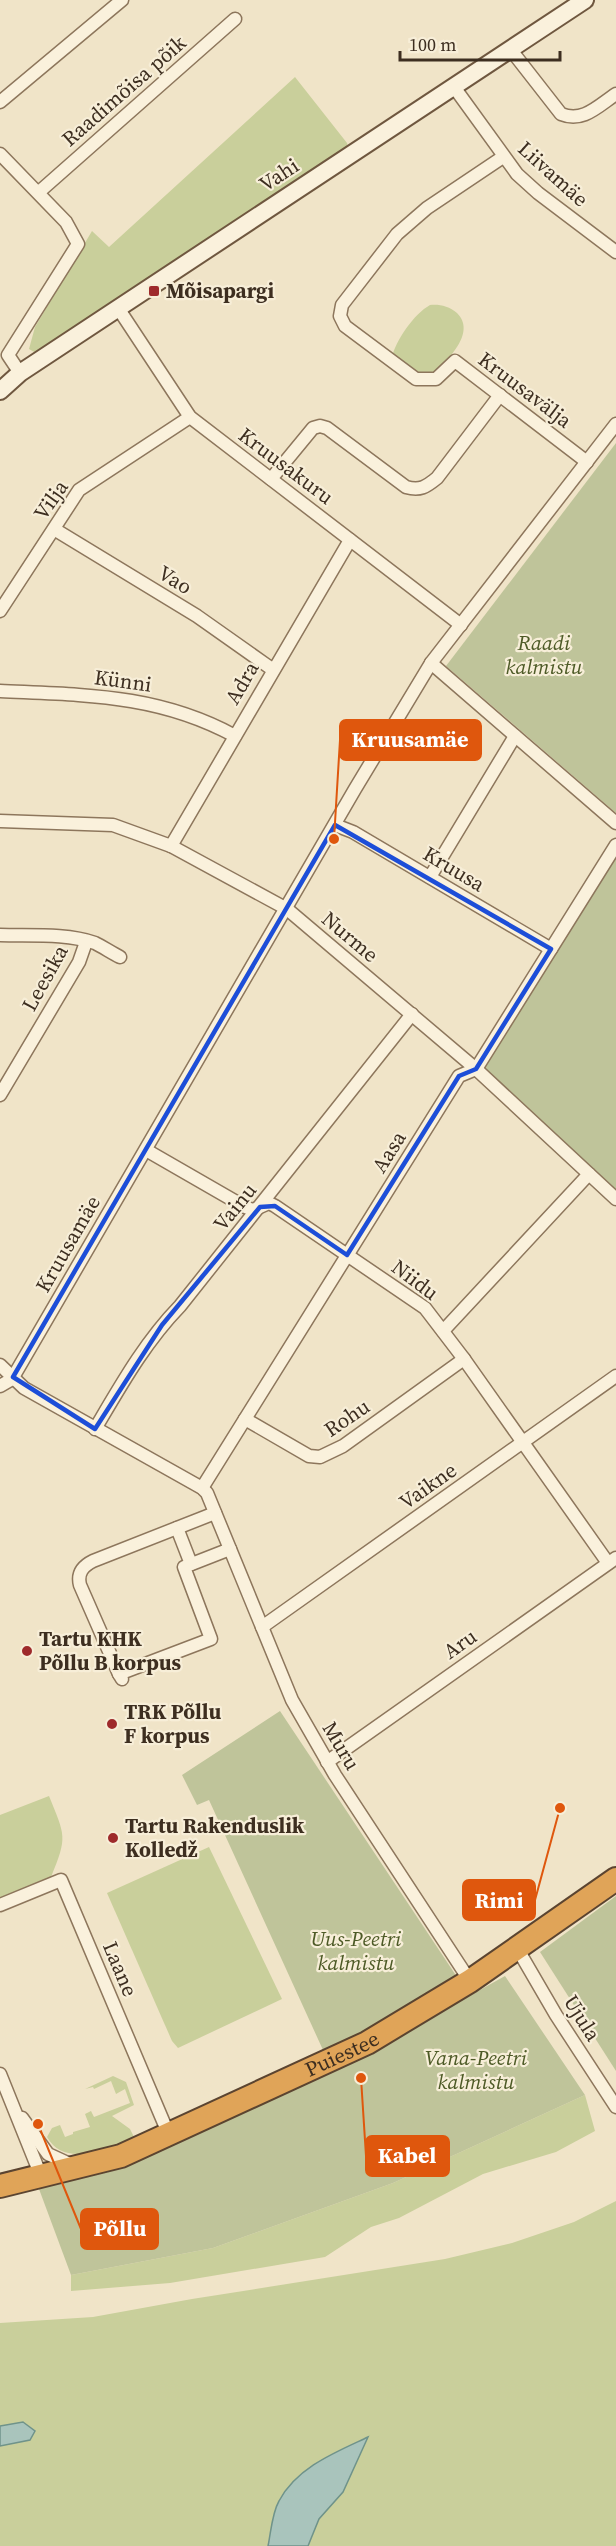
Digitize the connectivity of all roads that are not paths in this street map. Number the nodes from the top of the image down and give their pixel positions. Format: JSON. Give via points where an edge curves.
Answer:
{"nodes":[{"id":1,"x":122,"y":0,"type":"edge"},
{"id":2,"x":585,"y":0,"type":"edge"},
{"id":3,"x":235,"y":19,"type":"dead end"},
{"id":4,"x":511,"y":50,"type":"junction"},
{"id":5,"x":454,"y":87,"type":"junction"},
{"id":6,"x":616,"y":94,"type":"edge"},
{"id":7,"x":0,"y":102,"type":"edge"},
{"id":8,"x":0,"y":154,"type":"edge"},
{"id":9,"x":503,"y":157,"type":"junction"},
{"id":10,"x":39,"y":192,"type":"junction"},
{"id":11,"x":616,"y":252,"type":"edge"},
{"id":12,"x":118,"y":308,"type":"junction"},
{"id":13,"x":20,"y":373,"type":"junction"},
{"id":14,"x":0,"y":391,"type":"edge"},
{"id":15,"x":500,"y":394,"type":"junction"},
{"id":16,"x":190,"y":417,"type":"junction"},
{"id":17,"x":616,"y":424,"type":"edge"},
{"id":18,"x":587,"y":462,"type":"junction"},
{"id":19,"x":271,"y":479,"type":"junction"},
{"id":20,"x":54,"y":529,"type":"junction"},
{"id":21,"x":350,"y":540,"type":"junction"},
{"id":22,"x":0,"y":611,"type":"edge"},
{"id":23,"x":461,"y":625,"type":"junction"},
{"id":24,"x":431,"y":663,"type":"junction"},
{"id":25,"x":272,"y":669,"type":"junction"},
{"id":26,"x":0,"y":691,"type":"edge"},
{"id":27,"x":235,"y":736,"type":"junction"},
{"id":28,"x":515,"y":736,"type":"junction"},
{"id":29,"x":0,"y":821,"type":"edge"},
{"id":30,"x":616,"y":823,"type":"edge"},
{"id":31,"x":335,"y":825,"type":"junction"},
{"id":32,"x":616,"y":845,"type":"edge"},
{"id":33,"x":171,"y":846,"type":"junction"},
{"id":34,"x":430,"y":877,"type":"junction"},
{"id":35,"x":287,"y":909,"type":"junction"},
{"id":36,"x":0,"y":935,"type":"edge"},
{"id":37,"x":87,"y":942,"type":"junction"},
{"id":38,"x":551,"y":950,"type":"junction"},
{"id":39,"x":120,"y":957,"type":"dead end"},
{"id":40,"x":412,"y":1014,"type":"junction"},
{"id":41,"x":476,"y":1069,"type":"junction"},
{"id":42,"x":0,"y":1095,"type":"edge"},
{"id":43,"x":146,"y":1150,"type":"junction"},
{"id":44,"x":589,"y":1174,"type":"junction"},
{"id":45,"x":616,"y":1199,"type":"edge"},
{"id":46,"x":260,"y":1207,"type":"junction"},
{"id":47,"x":347,"y":1255,"type":"junction"},
{"id":48,"x":443,"y":1331,"type":"junction"},
{"id":49,"x":464,"y":1359,"type":"junction"},
{"id":50,"x":0,"y":1365,"type":"edge"},
{"id":51,"x":616,"y":1376,"type":"edge"},
{"id":52,"x":13,"y":1377,"type":"junction"},
{"id":53,"x":0,"y":1386,"type":"edge"},
{"id":54,"x":245,"y":1419,"type":"junction"},
{"id":55,"x":95,"y":1429,"type":"junction"},
{"id":56,"x":522,"y":1443,"type":"junction"},
{"id":57,"x":202,"y":1488,"type":"junction"},
{"id":58,"x":215,"y":1513,"type":"junction"},
{"id":59,"x":177,"y":1528,"type":"junction"},
{"id":60,"x":230,"y":1549,"type":"junction"},
{"id":61,"x":612,"y":1560,"type":"edge"},
{"id":62,"x":191,"y":1564,"type":"junction"},
{"id":63,"x":262,"y":1627,"type":"junction"},
{"id":64,"x":327,"y":1762,"type":"junction"},
{"id":65,"x":616,"y":1879,"type":"edge"},
{"id":66,"x":0,"y":1905,"type":"edge"},
{"id":67,"x":517,"y":1948,"type":"junction"},
{"id":68,"x":470,"y":1981,"type":"junction"},
{"id":69,"x":0,"y":2074,"type":"edge"},
{"id":70,"x":616,"y":2107,"type":"edge"},
{"id":71,"x":14,"y":2108,"type":"junction"},
{"id":72,"x":169,"y":2135,"type":"junction"},
{"id":73,"x":82,"y":2167,"type":"junction"},
{"id":74,"x":41,"y":2176,"type":"junction"},
{"id":75,"x":0,"y":2186,"type":"edge"}],
"edges":[{"from":1,"to":7,"type":"street"},
{"from":2,"to":4,"type":"street","name":"Vahi"},
{"from":3,"to":10,"type":"street","name":"Raadimõisa põik"},
{"from":4,"to":5,"type":"street","name":"Vahi"},
{"from":4,"to":6,"type":"street","via":[[561,114],[570,118],[582,117]]},
{"from":5,"to":9,"type":"street","name":"Liivamäe"},
{"from":5,"to":12,"type":"street","name":"Vahi"},
{"from":8,"to":10,"type":"street"},
{"from":9,"to":11,"type":"street","name":"Liivamäe","via":[[538,193]]},
{"from":9,"to":15,"type":"street","name":"Kruusavälja","via":[[427,208],[397,234],[342,304],[340,316],[345,326],[416,379],[435,379],[454,361]]},
{"from":10,"to":13,"type":"street","via":[[66,222],[78,244],[8,355]]},
{"from":12,"to":13,"type":"street","name":"Vahi"},
{"from":12,"to":16,"type":"street","name":"Kruusakuru"},
{"from":13,"to":14,"type":"street","name":"Vahi"},
{"from":15,"to":18,"type":"street","name":"Kruusavälja"},
{"from":15,"to":19,"type":"street","via":[[428,486],[417,490],[406,487],[320,426],[313,428]]},
{"from":16,"to":19,"type":"street","name":"Kruusakuru"},
{"from":16,"to":20,"type":"street","name":"Vilja","via":[[79,490]]},
{"from":17,"to":18,"type":"street","name":"Kruusamäe"},
{"from":18,"to":23,"type":"street","name":"Kruusamäe"},
{"from":19,"to":21,"type":"street","name":"Kruusakuru"},
{"from":20,"to":22,"type":"street","name":"Vilja"},
{"from":20,"to":25,"type":"street","name":"Vao","via":[[197,616]]},
{"from":21,"to":23,"type":"street","name":"Kruusakuru"},
{"from":21,"to":25,"type":"street","name":"Adra"},
{"from":23,"to":24,"type":"street","name":"Kruusamäe"},
{"from":24,"to":28,"type":"street"},
{"from":24,"to":31,"type":"street","name":"Kruusamäe"},
{"from":25,"to":27,"type":"street","name":"Adra"},
{"from":26,"to":27,"type":"street","name":"Künni","via":[[141,701],[183,713]]},
{"from":27,"to":33,"type":"street","name":"Adra"},
{"from":28,"to":30,"type":"street"},
{"from":28,"to":34,"type":"street"},
{"from":29,"to":33,"type":"street","name":"Nurme","via":[[113,825]]},
{"from":31,"to":34,"type":"street","name":"Kruusa"},
{"from":31,"to":35,"type":"street","name":"Kruusamäe"},
{"from":32,"to":38,"type":"street","name":"Aasa"},
{"from":33,"to":35,"type":"street","name":"Nurme"},
{"from":34,"to":38,"type":"street","name":"Kruusa"},
{"from":35,"to":40,"type":"street","name":"Nurme"},
{"from":35,"to":43,"type":"street","name":"Kruusamäe"},
{"from":36,"to":37,"type":"street"},
{"from":37,"to":39,"type":"street"},
{"from":37,"to":42,"type":"street","name":"Leesika"},
{"from":38,"to":41,"type":"street","name":"Aasa"},
{"from":40,"to":41,"type":"street","name":"Nurme"},
{"from":40,"to":46,"type":"street","name":"Vainu"},
{"from":41,"to":44,"type":"street","name":"Nurme"},
{"from":41,"to":47,"type":"street","name":"Aasa","via":[[459,1076]]},
{"from":43,"to":46,"type":"street","name":"Niidu","via":[[246,1207]]},
{"from":43,"to":52,"type":"street","name":"Kruusamäe"},
{"from":44,"to":45,"type":"street","name":"Nurme"},
{"from":44,"to":48,"type":"street"},
{"from":46,"to":47,"type":"street","name":"Niidu","via":[[269,1203],[275,1206]]},
{"from":46,"to":55,"type":"street","name":"Vainu","via":[[162,1325]]},
{"from":47,"to":48,"type":"street","name":"Niidu","via":[[425,1308]]},
{"from":47,"to":54,"type":"street","name":"Aasa"},
{"from":48,"to":49,"type":"street","name":"Niidu"},
{"from":49,"to":54,"type":"street","name":"Rohu","via":[[343,1446],[320,1457],[309,1456]]},
{"from":49,"to":56,"type":"street","name":"Niidu"},
{"from":50,"to":52,"type":"street"},
{"from":51,"to":56,"type":"street","name":"Vaikne"},
{"from":52,"to":53,"type":"street","name":"Kruusamäe"},
{"from":52,"to":55,"type":"street","via":[[24,1388]]},
{"from":54,"to":57,"type":"street","name":"Aasa"},
{"from":55,"to":57,"type":"street"},
{"from":56,"to":61,"type":"street","name":"Niidu"},
{"from":56,"to":63,"type":"street","name":"Vaikne"},
{"from":57,"to":58,"type":"street","name":"Muru"},
{"from":58,"to":59,"type":"street"},
{"from":58,"to":60,"type":"street","name":"Muru"},
{"from":59,"to":62,"type":"street"},
{"from":59,"to":62,"type":"street","via":[[93,1561],[80,1574],[80,1585],[121,1677],[211,1639],[184,1567]]},
{"from":60,"to":62,"type":"street"},
{"from":60,"to":63,"type":"street","name":"Muru"},
{"from":61,"to":64,"type":"street","name":"Aru"},
{"from":63,"to":64,"type":"street","name":"Muru","via":[[292,1700]]},
{"from":64,"to":68,"type":"street","name":"Muru"},
{"from":65,"to":67,"type":"highway","name":"Puiestee"},
{"from":66,"to":72,"type":"street","name":"Laane","via":[[61,1880]]},
{"from":67,"to":68,"type":"highway","name":"Puiestee"},
{"from":67,"to":70,"type":"street","name":"Ujula"},
{"from":68,"to":72,"type":"highway","name":"Puiestee","via":[[368,2043]]},
{"from":69,"to":71,"type":"street"},
{"from":71,"to":73,"type":"street","via":[[48,2154]]},
{"from":71,"to":74,"type":"street"},
{"from":72,"to":73,"type":"highway","name":"Puiestee","via":[[122,2156]]},
{"from":73,"to":74,"type":"highway","name":"Puiestee"},
{"from":74,"to":75,"type":"highway","name":"Puiestee"}]}
